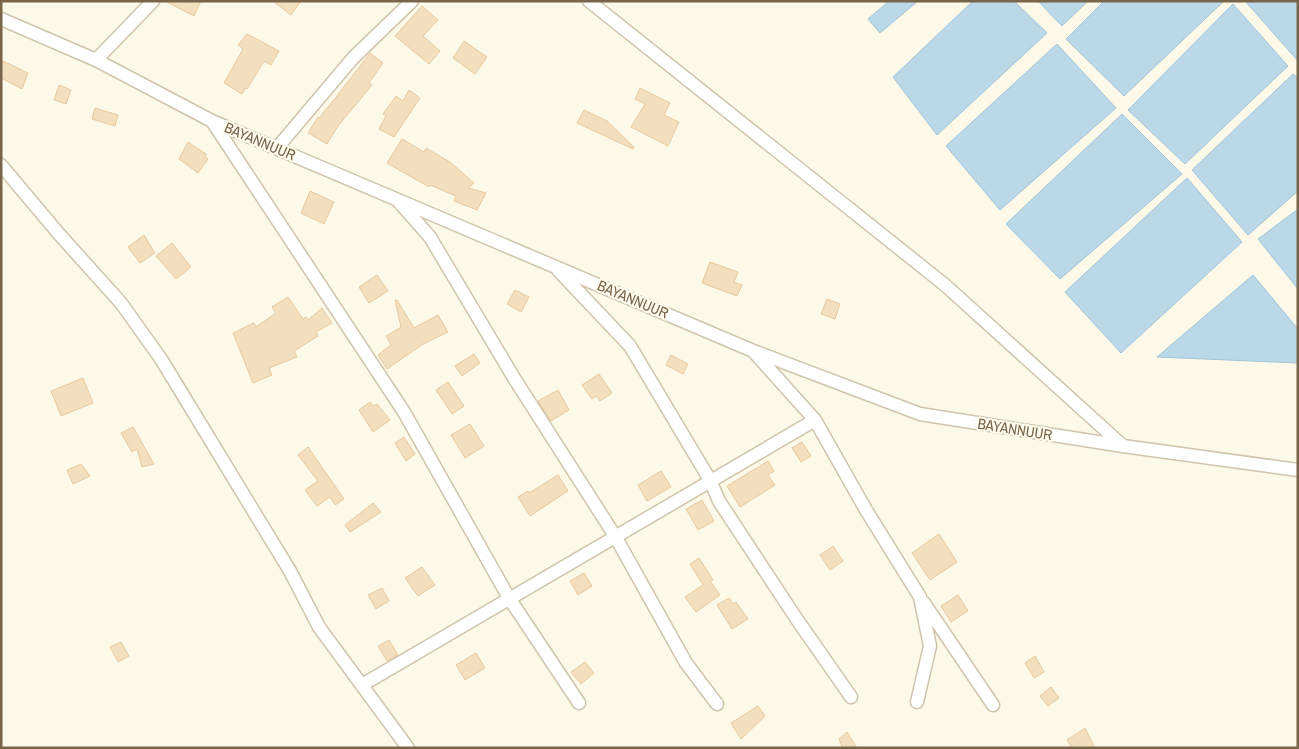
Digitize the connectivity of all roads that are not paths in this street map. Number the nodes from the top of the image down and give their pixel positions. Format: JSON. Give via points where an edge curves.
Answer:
{"nodes":[{"id":1,"x":153,"y":1,"type":"edge"},
{"id":2,"x":412,"y":1,"type":"edge"},
{"id":3,"x":589,"y":1,"type":"edge"},
{"id":4,"x":1,"y":19,"type":"edge"},
{"id":5,"x":96,"y":60,"type":"junction"},
{"id":6,"x":212,"y":121,"type":"junction"},
{"id":7,"x":277,"y":148,"type":"junction"},
{"id":8,"x":1,"y":165,"type":"edge"},
{"id":9,"x":397,"y":199,"type":"junction"},
{"id":10,"x":555,"y":266,"type":"junction"},
{"id":11,"x":751,"y":350,"type":"junction"},
{"id":12,"x":815,"y":420,"type":"junction"},
{"id":13,"x":1123,"y":446,"type":"junction"},
{"id":14,"x":1298,"y":470,"type":"edge"},
{"id":15,"x":710,"y":480,"type":"junction"},
{"id":16,"x":615,"y":536,"type":"junction"},
{"id":17,"x":920,"y":597,"type":"junction"},
{"id":18,"x":509,"y":598,"type":"junction"},
{"id":19,"x":362,"y":686,"type":"junction"},
{"id":20,"x":851,"y":698,"type":"dead end"},
{"id":21,"x":917,"y":702,"type":"dead end"},
{"id":22,"x":579,"y":703,"type":"dead end"},
{"id":23,"x":717,"y":704,"type":"dead end"},
{"id":24,"x":993,"y":705,"type":"dead end"},
{"id":25,"x":408,"y":748,"type":"edge"}],
"edges":[{"from":1,"to":5,"type":"street"},
{"from":2,"to":7,"type":"street","via":[[353,58]]},
{"from":3,"to":13,"type":"street","via":[[945,285]]},
{"from":4,"to":5,"type":"street","name":"BAYANNUUR"},
{"from":5,"to":6,"type":"street","name":"BAYANNUUR"},
{"from":6,"to":7,"type":"street","name":"BAYANNUUR"},
{"from":6,"to":18,"type":"street","via":[[404,412]]},
{"from":7,"to":9,"type":"street","name":"BAYANNUUR"},
{"from":8,"to":19,"type":"street","via":[[121,302],[160,359],[290,571],[319,627]]},
{"from":9,"to":10,"type":"street","name":"BAYANNUUR"},
{"from":9,"to":16,"type":"street","via":[[430,237],[514,378]]},
{"from":10,"to":11,"type":"street","name":"BAYANNUUR"},
{"from":10,"to":15,"type":"street","via":[[630,346]]},
{"from":11,"to":12,"type":"street"},
{"from":11,"to":13,"type":"street","name":"BAYANNUUR","via":[[920,414]]},
{"from":12,"to":15,"type":"street"},
{"from":12,"to":17,"type":"street"},
{"from":13,"to":14,"type":"street","name":"BAYANNUUR"},
{"from":15,"to":16,"type":"street"},
{"from":15,"to":20,"type":"street","via":[[719,501]]},
{"from":16,"to":18,"type":"street"},
{"from":16,"to":23,"type":"street","via":[[686,663]]},
{"from":17,"to":21,"type":"street","via":[[930,646]]},
{"from":17,"to":24,"type":"street"},
{"from":18,"to":19,"type":"street"},
{"from":18,"to":22,"type":"street"},
{"from":19,"to":25,"type":"street"}]}
